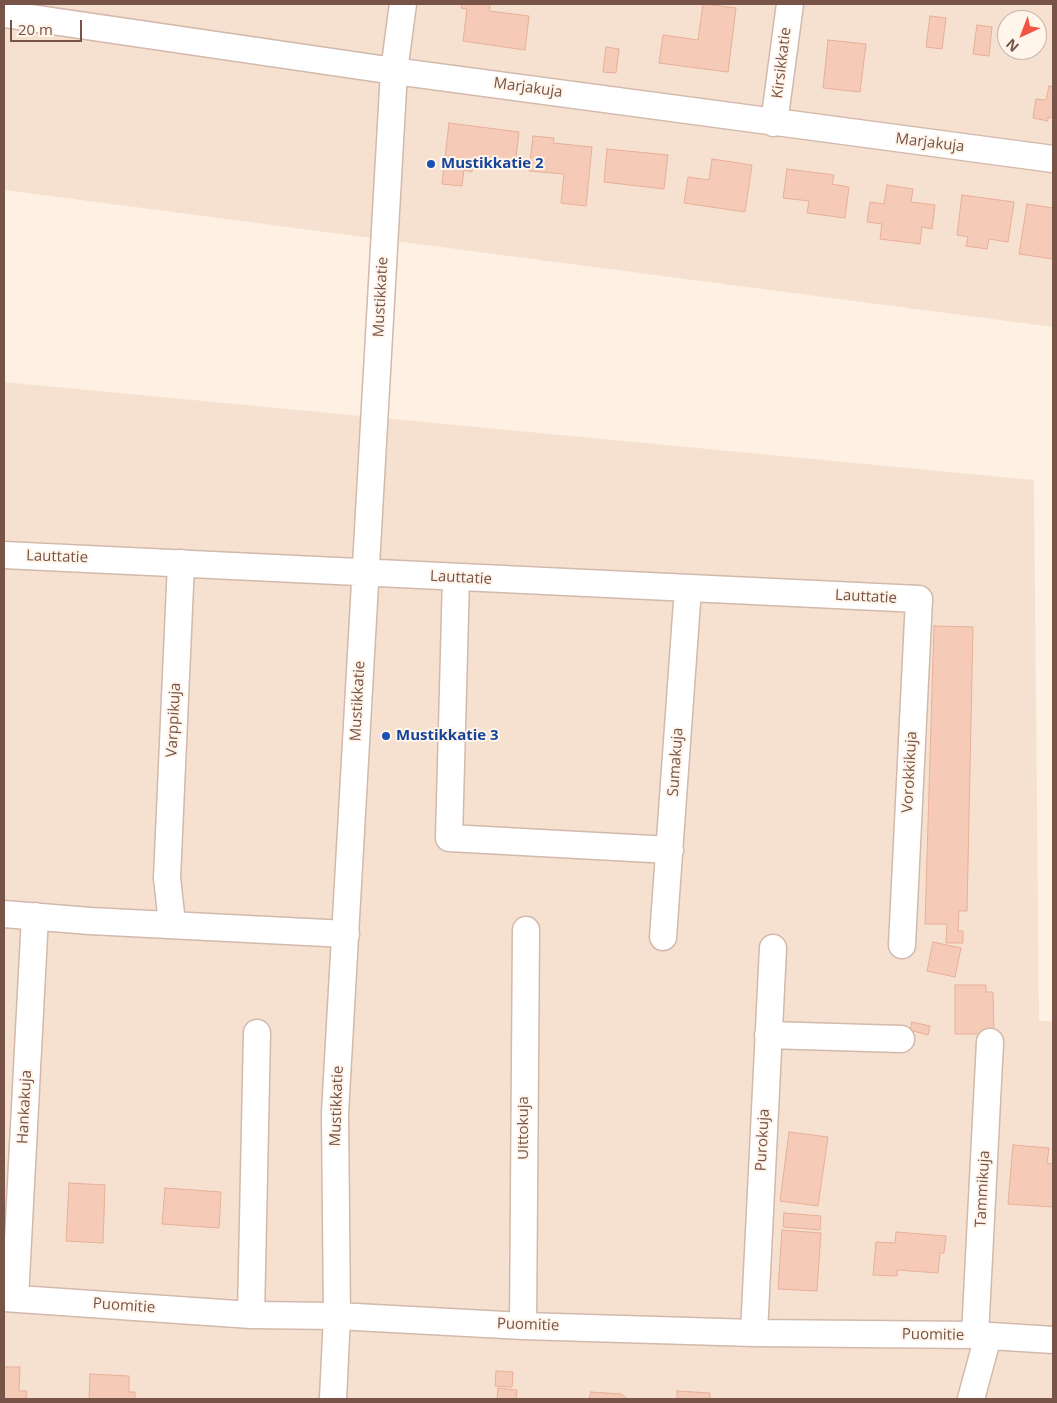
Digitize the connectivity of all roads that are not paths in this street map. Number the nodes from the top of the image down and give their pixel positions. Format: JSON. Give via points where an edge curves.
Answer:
{"nodes":[{"id":1,"x":403,"y":4,"type":"edge"},
{"id":2,"x":790,"y":4,"type":"edge"},
{"id":3,"x":4,"y":14,"type":"edge"},
{"id":4,"x":394,"y":71,"type":"junction"},
{"id":5,"x":774,"y":123,"type":"junction"},
{"id":6,"x":1053,"y":159,"type":"edge"},
{"id":7,"x":4,"y":555,"type":"edge"},
{"id":8,"x":181,"y":562,"type":"junction"},
{"id":9,"x":365,"y":573,"type":"junction"},
{"id":10,"x":456,"y":578,"type":"junction"},
{"id":11,"x":688,"y":588,"type":"junction"},
{"id":12,"x":919,"y":599,"type":"joint"},
{"id":13,"x":670,"y":850,"type":"junction"},
{"id":14,"x":4,"y":914,"type":"edge"},
{"id":15,"x":35,"y":916,"type":"junction"},
{"id":16,"x":172,"y":924,"type":"junction"},
{"id":17,"x":526,"y":930,"type":"dead end"},
{"id":18,"x":346,"y":934,"type":"junction"},
{"id":19,"x":663,"y":937,"type":"dead end"},
{"id":20,"x":902,"y":945,"type":"dead end"},
{"id":21,"x":773,"y":948,"type":"dead end"},
{"id":22,"x":257,"y":1032,"type":"dead end"},
{"id":23,"x":768,"y":1034,"type":"junction"},
{"id":24,"x":901,"y":1039,"type":"dead end"},
{"id":25,"x":990,"y":1042,"type":"dead end"},
{"id":26,"x":9,"y":1298,"type":"edge"},
{"id":27,"x":251,"y":1315,"type":"junction"},
{"id":28,"x":337,"y":1316,"type":"junction"},
{"id":29,"x":523,"y":1326,"type":"junction"},
{"id":30,"x":754,"y":1332,"type":"junction"},
{"id":31,"x":982,"y":1335,"type":"junction"},
{"id":32,"x":1053,"y":1340,"type":"edge"},
{"id":33,"x":333,"y":1399,"type":"edge"},
{"id":34,"x":971,"y":1399,"type":"edge"}],
"edges":[{"from":1,"to":4,"type":"street","name":"Mustikkatie"},
{"from":2,"to":5,"type":"street","name":"Kirsikkatie"},
{"from":3,"to":4,"type":"street","name":"Marjakuja"},
{"from":4,"to":5,"type":"street","name":"Marjakuja"},
{"from":4,"to":9,"type":"street","name":"Mustikkatie"},
{"from":5,"to":6,"type":"street","name":"Marjakuja"},
{"from":7,"to":8,"type":"street","name":"Lauttatie"},
{"from":8,"to":9,"type":"street","name":"Lauttatie"},
{"from":8,"to":16,"type":"street","name":"Varppikuja","via":[[167,878]]},
{"from":9,"to":10,"type":"street","name":"Lauttatie"},
{"from":9,"to":18,"type":"street","name":"Mustikkatie"},
{"from":10,"to":11,"type":"street","name":"Lauttatie"},
{"from":10,"to":13,"type":"street","via":[[449,838]]},
{"from":11,"to":12,"type":"street","name":"Lauttatie"},
{"from":11,"to":13,"type":"street","name":"Sumakuja"},
{"from":12,"to":20,"type":"street","name":"Vorokkikuja"},
{"from":13,"to":19,"type":"street","name":"Sumakuja"},
{"from":14,"to":15,"type":"street"},
{"from":15,"to":16,"type":"street"},
{"from":15,"to":26,"type":"street","name":"Hankakuja"},
{"from":16,"to":18,"type":"street"},
{"from":17,"to":29,"type":"street","name":"Uittokuja"},
{"from":18,"to":28,"type":"street","name":"Mustikkatie","via":[[335,1113]]},
{"from":21,"to":23,"type":"street","name":"Purokuja"},
{"from":22,"to":27,"type":"street"},
{"from":23,"to":24,"type":"street"},
{"from":23,"to":30,"type":"street","name":"Purokuja"},
{"from":25,"to":31,"type":"street","name":"Tammikuja"},
{"from":26,"to":27,"type":"street","name":"Puomitie"},
{"from":27,"to":28,"type":"street","name":"Puomitie"},
{"from":28,"to":29,"type":"street","name":"Puomitie"},
{"from":28,"to":33,"type":"street","name":"Mustikkatie"},
{"from":29,"to":30,"type":"street","name":"Puomitie"},
{"from":30,"to":31,"type":"street","name":"Puomitie"},
{"from":31,"to":32,"type":"street","name":"Puomitie"},
{"from":31,"to":34,"type":"street","name":"Tammikuja"}]}
